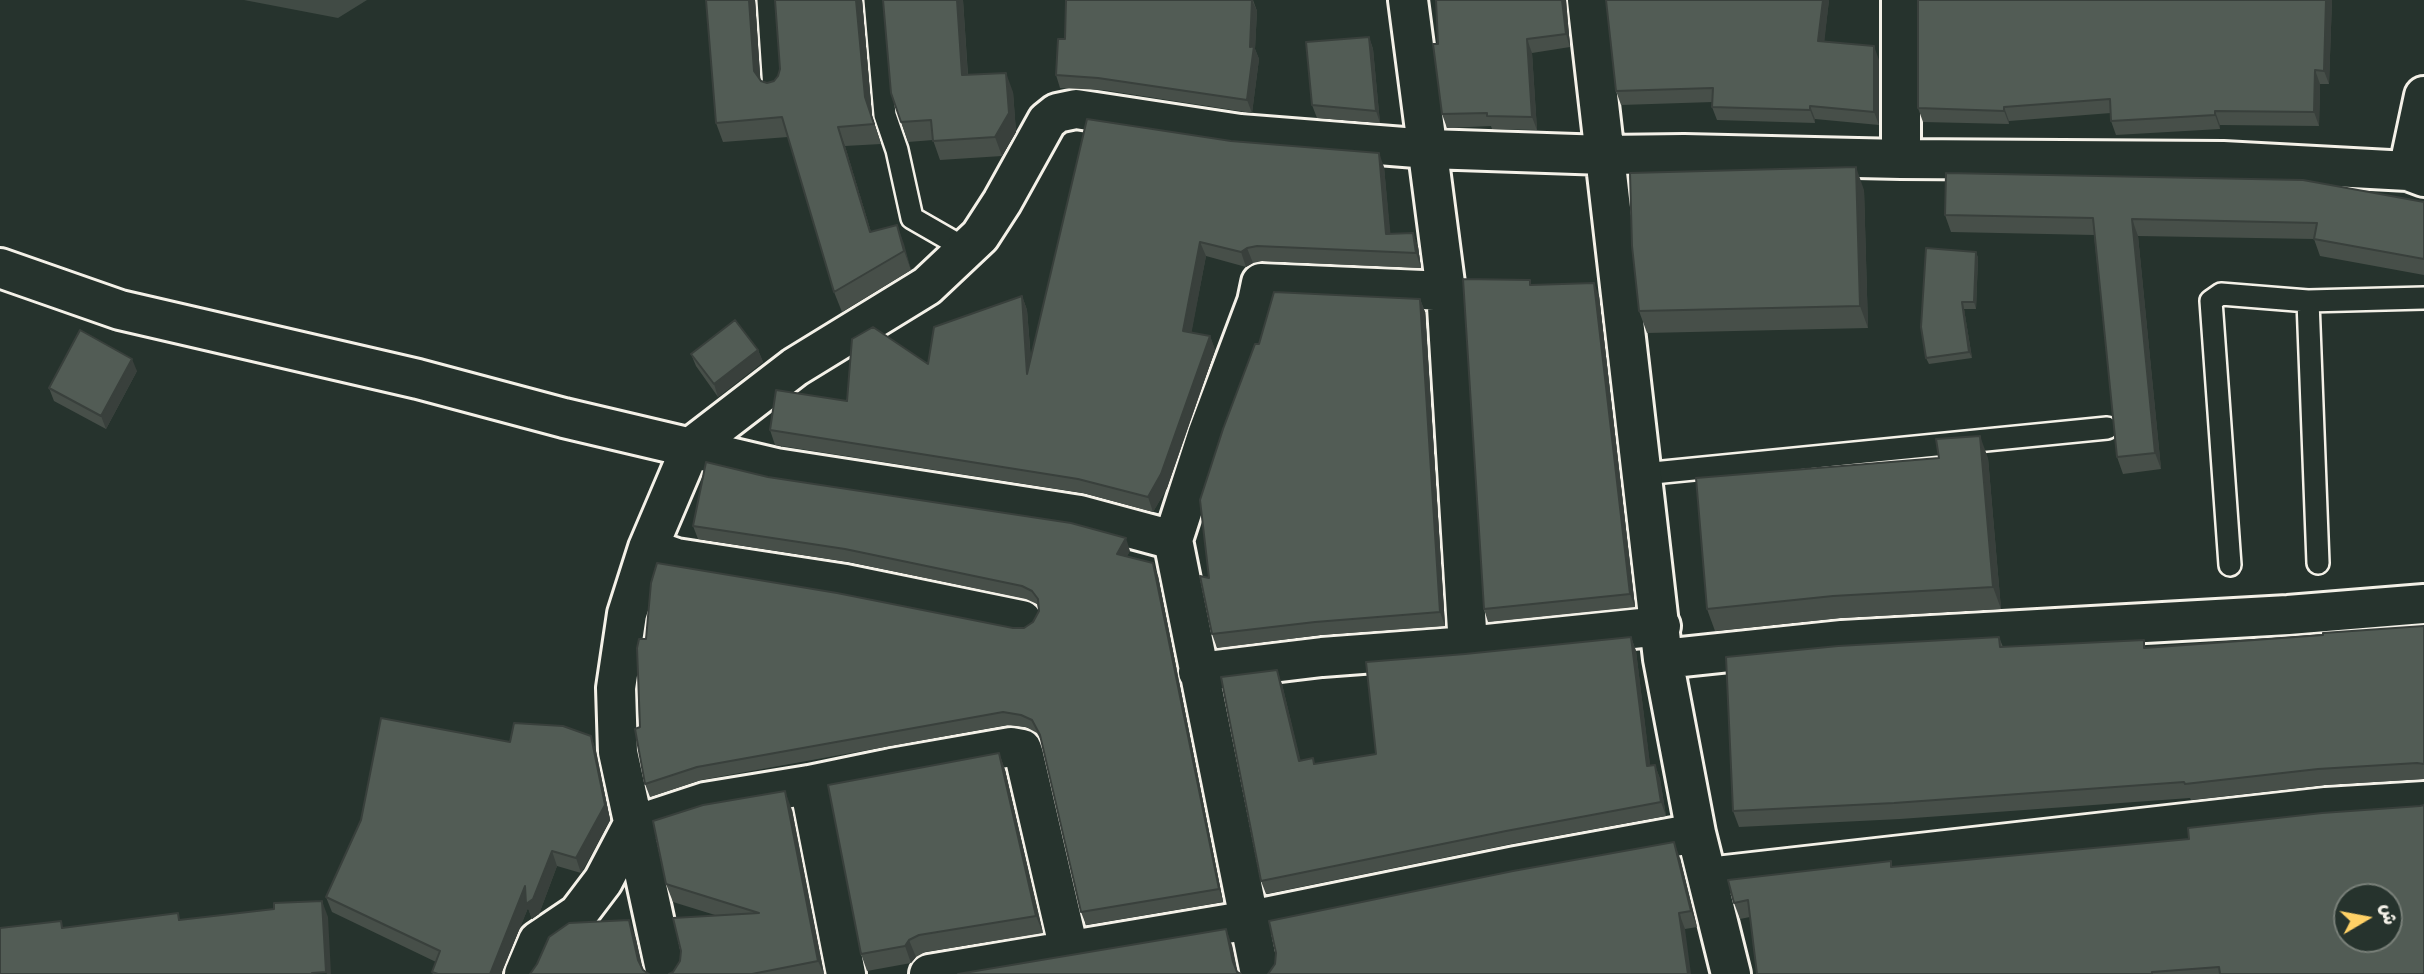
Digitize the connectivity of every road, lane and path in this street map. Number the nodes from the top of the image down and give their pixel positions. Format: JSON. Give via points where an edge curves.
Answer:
{"nodes":[{"id":1,"x":768,"y":0,"type":"edge"},
{"id":2,"x":875,"y":0,"type":"edge"},
{"id":3,"x":1408,"y":0,"type":"edge"},
{"id":4,"x":1587,"y":0,"type":"edge"},
{"id":5,"x":1901,"y":0,"type":"edge"},
{"id":6,"x":774,"y":89,"type":"edge"},
{"id":7,"x":2424,"y":96,"type":"edge"},
{"id":8,"x":1429,"y":149,"type":"junction"},
{"id":9,"x":1605,"y":155,"type":"junction"},
{"id":10,"x":1901,"y":159,"type":"junction"},
{"id":11,"x":2416,"y":174,"type":"edge"},
{"id":12,"x":966,"y":249,"type":"junction"},
{"id":13,"x":0,"y":268,"type":"edge"},
{"id":14,"x":1446,"y":291,"type":"junction"},
{"id":15,"x":2424,"y":299,"type":"edge"},
{"id":16,"x":2308,"y":301,"type":"junction"},
{"id":17,"x":2107,"y":428,"type":"dead end"},
{"id":18,"x":691,"y":447,"type":"junction"},
{"id":19,"x":1643,"y":474,"type":"junction"},
{"id":20,"x":1173,"y":540,"type":"junction"},
{"id":21,"x":648,"y":548,"type":"junction"},
{"id":22,"x":2318,"y":563,"type":"dead end"},
{"id":23,"x":2230,"y":565,"type":"dead end"},
{"id":24,"x":2424,"y":604,"type":"edge"},
{"id":25,"x":1022,"y":620,"type":"dead end"},
{"id":26,"x":1662,"y":642,"type":"junction"},
{"id":27,"x":1468,"y":646,"type":"junction"},
{"id":28,"x":1198,"y":672,"type":"junction"},
{"id":29,"x":809,"y":785,"type":"junction"},
{"id":30,"x":2424,"y":801,"type":"edge"},
{"id":31,"x":632,"y":826,"type":"junction"},
{"id":32,"x":1696,"y":833,"type":"junction"},
{"id":33,"x":1708,"y":877,"type":"junction"},
{"id":34,"x":1250,"y":920,"type":"junction"},
{"id":35,"x":1069,"y":950,"type":"junction"},
{"id":36,"x":524,"y":974,"type":"edge"},
{"id":37,"x":666,"y":974,"type":"edge"},
{"id":38,"x":846,"y":974,"type":"edge"},
{"id":39,"x":929,"y":974,"type":"edge"},
{"id":40,"x":1260,"y":974,"type":"edge"},
{"id":41,"x":1731,"y":974,"type":"edge"}],
"edges":[{"from":1,"to":6,"type":"lane"},
{"from":2,"to":12,"type":"lane","via":[[885,115],[912,218]]},
{"from":3,"to":8,"type":"street"},
{"from":4,"to":9,"type":"street"},
{"from":5,"to":10,"type":"street"},
{"from":7,"to":11,"type":"street"},
{"from":8,"to":9,"type":"street"},
{"from":8,"to":12,"type":"street","via":[[1240,134],[1065,111],[1047,121],[1002,202]]},
{"from":8,"to":14,"type":"street"},
{"from":9,"to":10,"type":"street"},
{"from":9,"to":19,"type":"street"},
{"from":10,"to":11,"type":"street","via":[[2223,161]]},
{"from":12,"to":18,"type":"street","via":[[927,286],[795,367]]},
{"from":13,"to":18,"type":"street","via":[[120,310]]},
{"from":14,"to":20,"type":"street","via":[[1261,283]]},
{"from":14,"to":27,"type":"street"},
{"from":15,"to":16,"type":"lane"},
{"from":16,"to":22,"type":"lane"},
{"from":16,"to":23,"type":"lane","via":[[2221,295],[2211,301]]},
{"from":17,"to":19,"type":"lane"},
{"from":18,"to":20,"type":"street","via":[[776,468],[1080,515]]},
{"from":18,"to":21,"type":"street"},
{"from":19,"to":26,"type":"street"},
{"from":20,"to":28,"type":"street"},
{"from":21,"to":25,"type":"street","via":[[676,558],[846,584]]},
{"from":21,"to":31,"type":"street","via":[[627,614],[616,688],[618,752]]},
{"from":24,"to":26,"type":"street","via":[[1842,640]]},
{"from":26,"to":27,"type":"street"},
{"from":26,"to":32,"type":"street"},
{"from":27,"to":28,"type":"street"},
{"from":28,"to":34,"type":"street"},
{"from":29,"to":31,"type":"street","via":[[705,802]]},
{"from":29,"to":35,"type":"street","via":[[1011,747],[1022,749]]},
{"from":29,"to":38,"type":"street"},
{"from":30,"to":33,"type":"street","via":[[2326,807]]},
{"from":31,"to":36,"type":"street","via":[[603,881],[578,915],[538,941]]},
{"from":31,"to":37,"type":"street"},
{"from":32,"to":33,"type":"street"},
{"from":32,"to":34,"type":"street"},
{"from":33,"to":41,"type":"street"},
{"from":34,"to":35,"type":"street"},
{"from":34,"to":40,"type":"street"},
{"from":35,"to":39,"type":"street"}]}
